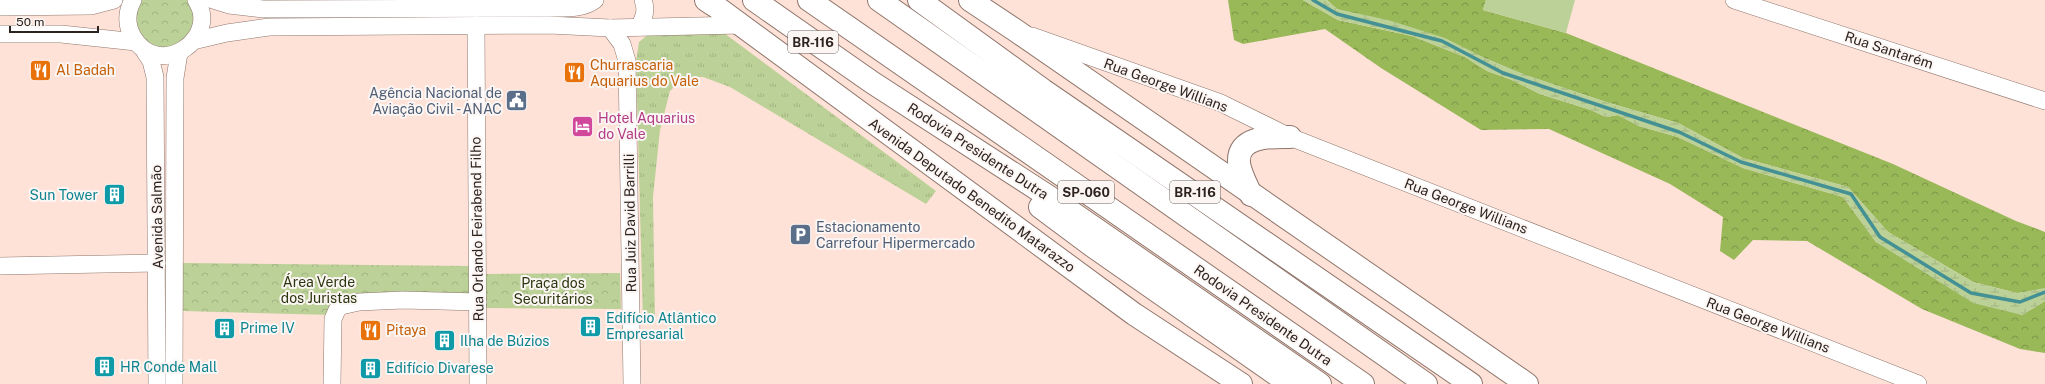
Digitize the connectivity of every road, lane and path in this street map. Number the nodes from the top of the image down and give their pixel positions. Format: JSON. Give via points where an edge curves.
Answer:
{"nodes":[{"id":1,"x":114,"y":0,"type":"edge"},
{"id":2,"x":133,"y":0,"type":"edge"},
{"id":3,"x":196,"y":0,"type":"edge"},
{"id":4,"x":213,"y":0,"type":"edge"},
{"id":5,"x":595,"y":0,"type":"edge"},
{"id":6,"x":642,"y":0,"type":"edge"},
{"id":7,"x":754,"y":0,"type":"edge"},
{"id":8,"x":809,"y":0,"type":"edge"},
{"id":9,"x":879,"y":0,"type":"edge"},
{"id":10,"x":919,"y":0,"type":"edge"},
{"id":11,"x":970,"y":0,"type":"edge"},
{"id":12,"x":1734,"y":0,"type":"edge"},
{"id":13,"x":708,"y":1,"type":"edge"},
{"id":14,"x":0,"y":7,"type":"edge"},
{"id":15,"x":742,"y":25,"type":"junction"},
{"id":16,"x":476,"y":26,"type":"junction"},
{"id":17,"x":639,"y":27,"type":"junction"},
{"id":18,"x":610,"y":28,"type":"junction"},
{"id":19,"x":1015,"y":30,"type":"junction"},
{"id":20,"x":0,"y":34,"type":"edge"},
{"id":21,"x":193,"y":41,"type":"junction"},
{"id":22,"x":141,"y":47,"type":"junction"},
{"id":23,"x":179,"y":53,"type":"junction"},
{"id":24,"x":873,"y":83,"type":"junction"},
{"id":25,"x":2045,"y":101,"type":"edge"},
{"id":26,"x":1290,"y":137,"type":"junction"},
{"id":27,"x":1152,"y":163,"type":"junction"},
{"id":28,"x":1251,"y":195,"type":"junction"},
{"id":29,"x":157,"y":263,"type":"junction"},
{"id":30,"x":0,"y":266,"type":"edge"},
{"id":31,"x":1362,"y":271,"type":"junction"},
{"id":32,"x":158,"y":301,"type":"junction"},
{"id":33,"x":478,"y":302,"type":"junction"},
{"id":34,"x":175,"y":311,"type":"junction"},
{"id":35,"x":157,"y":384,"type":"edge"},
{"id":36,"x":174,"y":384,"type":"edge"},
{"id":37,"x":332,"y":384,"type":"edge"},
{"id":38,"x":478,"y":384,"type":"edge"},
{"id":39,"x":632,"y":384,"type":"edge"},
{"id":40,"x":1241,"y":384,"type":"edge"},
{"id":41,"x":1290,"y":384,"type":"edge"},
{"id":42,"x":1320,"y":384,"type":"edge"},
{"id":43,"x":1363,"y":384,"type":"edge"},
{"id":44,"x":1426,"y":384,"type":"edge"},
{"id":45,"x":1471,"y":384,"type":"edge"},
{"id":46,"x":1527,"y":384,"type":"edge"},
{"id":47,"x":1918,"y":384,"type":"edge"}],
"edges":[{"from":1,"to":14,"type":"street","via":[[91,6]]},
{"from":2,"to":22,"type":"street","name":"Avenida Salmão","via":[[127,22]]},
{"from":3,"to":21,"type":"street","via":[[202,23]]},
{"from":4,"to":5,"type":"street","via":[[229,5],[270,9],[552,8],[577,7]]},
{"from":6,"to":17,"type":"street","via":[[645,10]]},
{"from":7,"to":24,"type":"main road","name":"Rodovia Presidente Dutra","number":"BR-116"},
{"from":8,"to":43,"type":"main road","name":"Rodovia Presidente Dutra","number":"SP-060"},
{"from":9,"to":44,"type":"main road","number":"SP-060"},
{"from":10,"to":27,"type":"main road","number":"BR-116","via":[[1043,90]]},
{"from":11,"to":19,"type":"main road"},
{"from":12,"to":25,"type":"street","name":"Rua Santarém"},
{"from":13,"to":15,"type":"main road","name":"Avenida Deputado Benedito Matarazzo"},
{"from":15,"to":17,"type":"street"},
{"from":15,"to":40,"type":"main road","name":"Avenida Deputado Benedito Matarazzo","via":[[1139,317]]},
{"from":16,"to":18,"type":"street","via":[[549,25]]},
{"from":16,"to":21,"type":"street","via":[[269,27]]},
{"from":16,"to":33,"type":"street","name":"Rua Orlando Feirabend Filho"},
{"from":17,"to":18,"type":"street"},
{"from":18,"to":39,"type":"street","name":"Rua Juiz David Barrilli","via":[[622,44],[627,61]]},
{"from":19,"to":26,"type":"street","name":"Rua George Willians","via":[[1221,104]]},
{"from":19,"to":28,"type":"main road"},
{"from":20,"to":22,"type":"street","via":[[61,34]]},
{"from":21,"to":23,"type":"street"},
{"from":22,"to":23,"type":"street","via":[[156,56]]},
{"from":22,"to":29,"type":"street","name":"Avenida Salmão","via":[[151,61],[155,76]]},
{"from":23,"to":34,"type":"street","name":"Avenida Salmão","via":[[175,78]]},
{"from":24,"to":41,"type":"main road","via":[[1091,245]]},
{"from":24,"to":42,"type":"main road","name":"Rodovia Presidente Dutra","number":"BR-116","via":[[1054,200]]},
{"from":26,"to":28,"type":"main road","via":[[1264,137],[1245,146],[1240,164]]},
{"from":26,"to":47,"type":"street","name":"Rua George Willians"},
{"from":27,"to":31,"type":"main road","via":[[1274,232]]},
{"from":27,"to":45,"type":"main road","number":"BR-116"},
{"from":28,"to":31,"type":"main road"},
{"from":29,"to":30,"type":"street"},
{"from":29,"to":32,"type":"street","name":"Avenida Salmão"},
{"from":31,"to":46,"type":"main road"},
{"from":32,"to":34,"type":"street"},
{"from":32,"to":35,"type":"street","name":"Avenida Salmão"},
{"from":33,"to":37,"type":"street","via":[[403,300],[347,303],[337,310],[333,319]]},
{"from":33,"to":38,"type":"street","name":"Rua Orlando Feirabend Filho"},
{"from":34,"to":36,"type":"street","name":"Avenida Salmão"}]}
